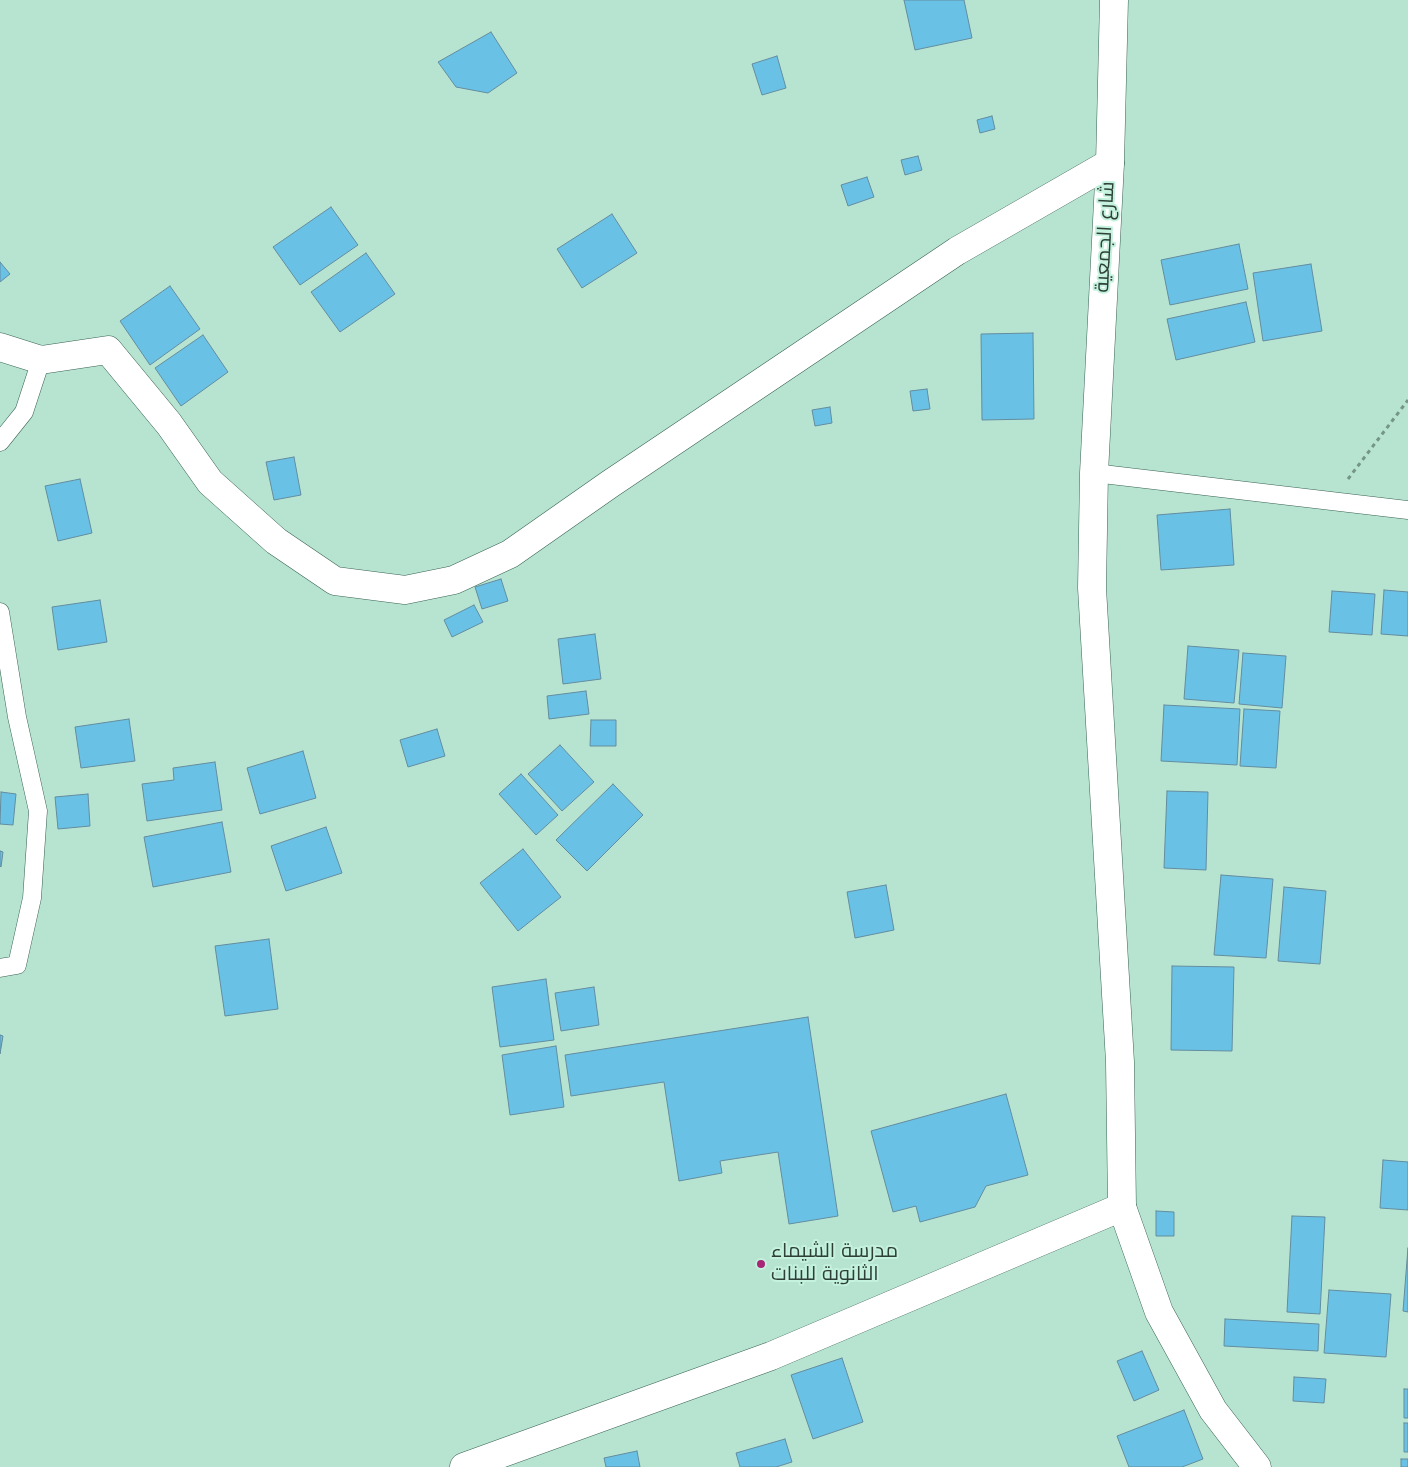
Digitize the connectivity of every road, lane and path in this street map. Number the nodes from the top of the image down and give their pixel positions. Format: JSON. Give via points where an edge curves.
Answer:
{"nodes":[{"id":1,"x":1114,"y":0,"type":"edge"},
{"id":2,"x":1110,"y":163,"type":"junction"},
{"id":3,"x":0,"y":347,"type":"edge"},
{"id":4,"x":41,"y":360,"type":"junction"},
{"id":5,"x":1408,"y":400,"type":"edge"},
{"id":6,"x":0,"y":442,"type":"edge"},
{"id":7,"x":1094,"y":474,"type":"junction"},
{"id":8,"x":1331,"y":501,"type":"junction"},
{"id":9,"x":1408,"y":510,"type":"edge"},
{"id":10,"x":0,"y":612,"type":"edge"},
{"id":11,"x":0,"y":968,"type":"edge"},
{"id":12,"x":1122,"y":1206,"type":"junction"},
{"id":13,"x":464,"y":1467,"type":"edge"},
{"id":14,"x":1257,"y":1467,"type":"edge"}],
"edges":[{"from":1,"to":2,"type":"street","name":"شارع الجمعية"},
{"from":2,"to":4,"type":"street","via":[[957,251],[510,554],[454,580],[405,590],[335,581],[276,541],[210,482],[169,424],[108,350]]},
{"from":2,"to":7,"type":"street","name":"شارع الجمعية"},
{"from":3,"to":4,"type":"street"},
{"from":4,"to":6,"type":"lane","via":[[24,412]]},
{"from":5,"to":8,"type":"path"},
{"from":7,"to":8,"type":"lane"},
{"from":7,"to":12,"type":"street","name":"شارع الجمعية","via":[[1092,588],[1120,1062]]},
{"from":8,"to":9,"type":"lane"},
{"from":10,"to":11,"type":"lane","via":[[17,717],[38,811],[32,898],[17,965]]},
{"from":12,"to":13,"type":"street","via":[[771,1356]]},
{"from":12,"to":14,"type":"street","name":"شارع الجمعية","via":[[1159,1312],[1213,1410]]}]}
